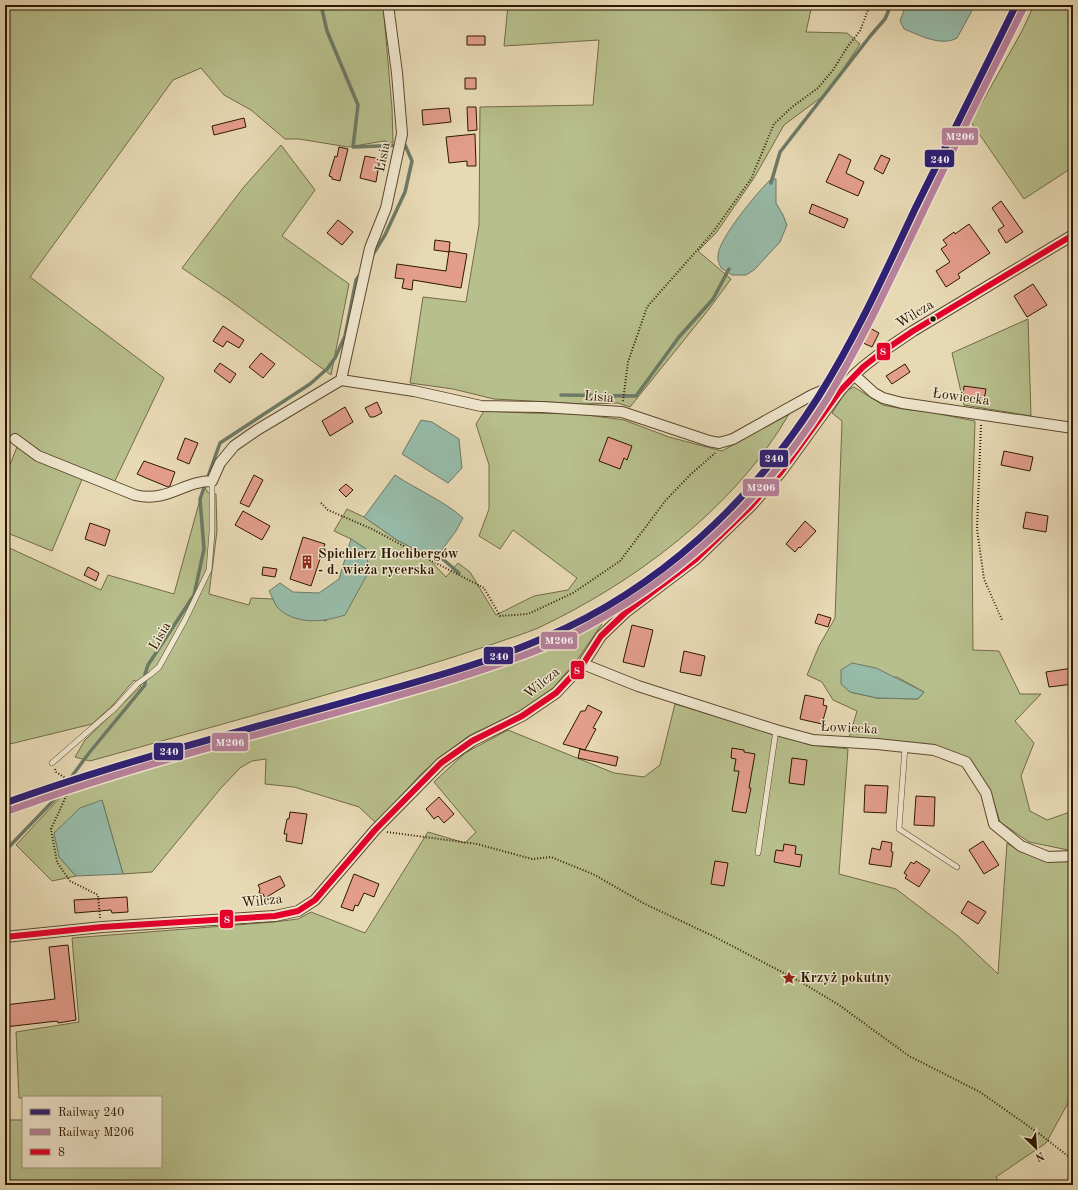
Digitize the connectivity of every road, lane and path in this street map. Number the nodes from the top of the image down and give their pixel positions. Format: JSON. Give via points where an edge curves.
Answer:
{"nodes":[{"id":1,"x":388,"y":5,"type":"edge"},
{"id":2,"x":868,"y":10,"type":"dead end"},
{"id":3,"x":1073,"y":234,"type":"edge"},
{"id":4,"x":854,"y":375,"type":"junction"},
{"id":5,"x":341,"y":380,"type":"junction"},
{"id":6,"x":839,"y":392,"type":"junction"},
{"id":7,"x":623,"y":399,"type":"dead end"},
{"id":8,"x":981,"y":414,"type":"junction"},
{"id":9,"x":1073,"y":428,"type":"edge"},
{"id":10,"x":15,"y":439,"type":"dead end"},
{"id":11,"x":719,"y":442,"type":"junction"},
{"id":12,"x":212,"y":481,"type":"junction"},
{"id":13,"x":321,"y":503,"type":"dead end"},
{"id":14,"x":1002,"y":620,"type":"dead end"},
{"id":15,"x":583,"y":664,"type":"junction"},
{"id":16,"x":776,"y":730,"type":"junction"},
{"id":17,"x":905,"y":747,"type":"junction"},
{"id":18,"x":52,"y":763,"type":"dead end"},
{"id":19,"x":56,"y":772,"type":"dead end"},
{"id":20,"x":375,"y":830,"type":"junction"},
{"id":21,"x":758,"y":853,"type":"dead end"},
{"id":22,"x":1073,"y":856,"type":"edge"},
{"id":23,"x":957,"y":867,"type":"dead end"},
{"id":24,"x":102,"y":927,"type":"junction"},
{"id":25,"x":5,"y":937,"type":"edge"},
{"id":26,"x":1073,"y":1160,"type":"edge"}],
"edges":[{"from":1,"to":5,"type":"street","name":"Lisia","via":[[402,134],[386,208],[370,248]]},
{"from":2,"to":7,"type":"path","via":[[860,32],[833,70],[818,88],[774,124],[751,179],[713,232],[648,307],[628,362]]},
{"from":3,"to":4,"type":"street","name":"Wilcza","via":[[913,332],[882,352]]},
{"from":4,"to":6,"type":"street","name":"Wilcza"},
{"from":4,"to":8,"type":"street","name":"Łowiecka","via":[[883,398]]},
{"from":5,"to":11,"type":"street","name":"Lisia","via":[[414,391],[481,406],[622,412]]},
{"from":5,"to":12,"type":"street","name":"Lisia","via":[[234,446],[220,463]]},
{"from":6,"to":11,"type":"street","name":"Lisia","via":[[826,389],[733,439]]},
{"from":6,"to":15,"type":"street","name":"Wilcza","via":[[782,472],[761,496],[696,559],[626,612],[601,636]]},
{"from":8,"to":9,"type":"street","name":"Łowiecka"},
{"from":8,"to":14,"type":"path","via":[[977,529],[984,579]]},
{"from":10,"to":12,"type":"street","via":[[38,456],[144,497],[169,494],[204,481]]},
{"from":11,"to":13,"type":"path","via":[[716,451],[666,500],[620,561],[573,593],[528,614],[500,616],[484,588],[372,529],[328,510]]},
{"from":12,"to":18,"type":"lane","name":"Lisia","via":[[209,570],[185,620],[158,667]]},
{"from":15,"to":16,"type":"street","name":"Łowiecka","via":[[638,686]]},
{"from":15,"to":20,"type":"street","name":"Wilcza","via":[[556,693],[472,742],[441,764]]},
{"from":16,"to":17,"type":"street","name":"Łowiecka","via":[[813,740]]},
{"from":16,"to":21,"type":"lane"},
{"from":17,"to":22,"type":"street","name":"Łowiecka","via":[[934,750],[966,762],[986,793],[994,824],[1020,846],[1048,856]]},
{"from":17,"to":23,"type":"lane","via":[[899,829]]},
{"from":19,"to":24,"type":"path","via":[[75,784],[82,782],[83,785],[69,790],[51,830],[57,862],[70,881],[98,895]]},
{"from":20,"to":24,"type":"street","name":"Wilcza","via":[[315,900],[298,911],[275,916]]},
{"from":20,"to":26,"type":"path","via":[[477,844],[532,859],[551,857],[594,875],[643,903],[801,982],[909,1056],[980,1092]]},
{"from":24,"to":25,"type":"street","name":"Wilcza"}]}
